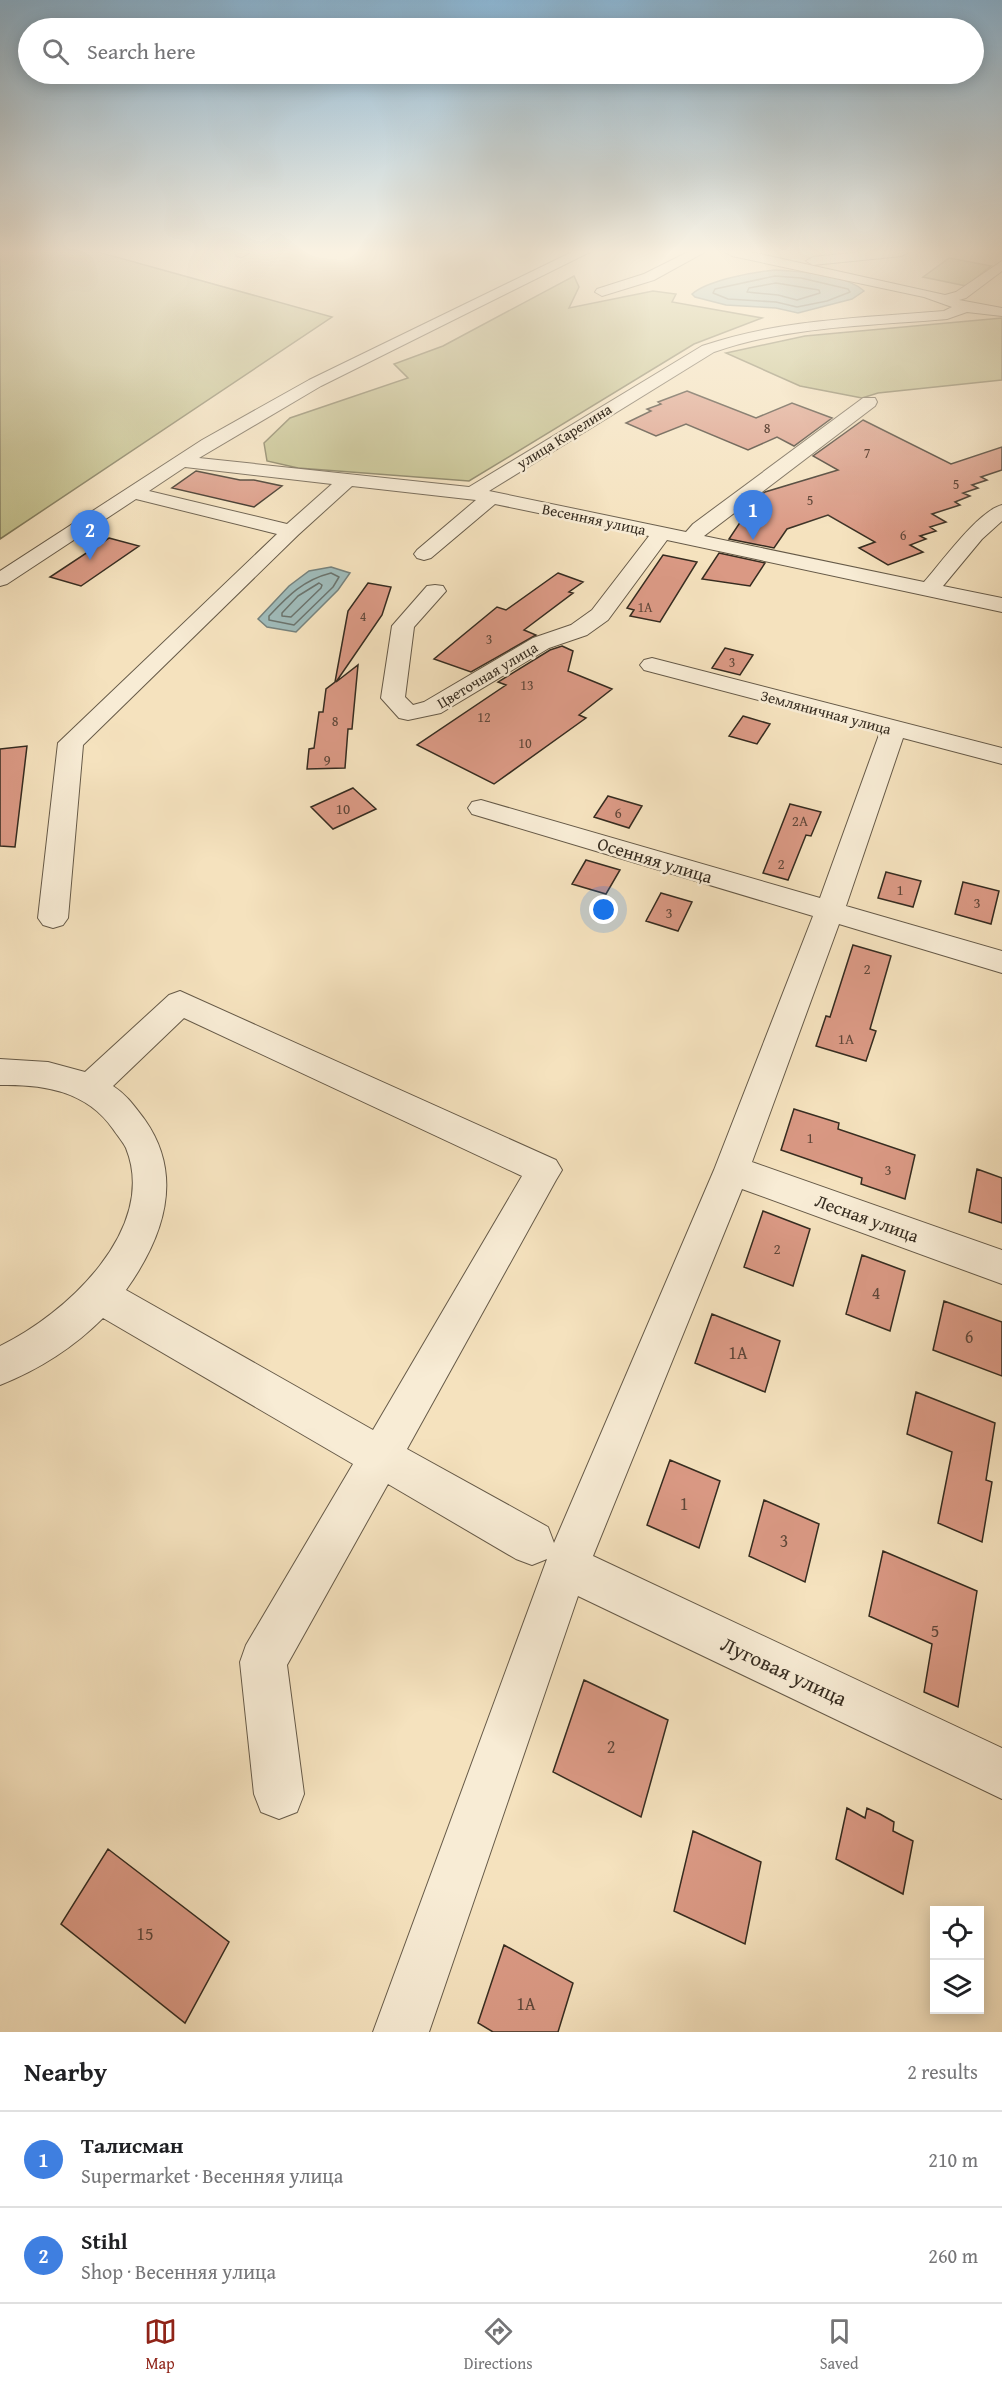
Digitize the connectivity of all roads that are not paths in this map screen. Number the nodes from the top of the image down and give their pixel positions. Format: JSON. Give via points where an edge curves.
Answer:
{"nodes":[{"id":1,"x":389,"y":347,"type":"edge"},
{"id":2,"x":714,"y":347,"type":"edge"},
{"id":3,"x":869,"y":402,"type":"dead end"},
{"id":4,"x":182,"y":461,"type":"junction"},
{"id":5,"x":348,"y":480,"type":"junction"},
{"id":6,"x":133,"y":493,"type":"junction"},
{"id":7,"x":481,"y":495,"type":"junction"},
{"id":8,"x":1002,"y":511,"type":"edge"},
{"id":9,"x":291,"y":531,"type":"junction"},
{"id":10,"x":661,"y":534,"type":"junction"},
{"id":11,"x":690,"y":540,"type":"junction"},
{"id":12,"x":424,"y":554,"type":"dead end"},
{"id":13,"x":0,"y":580,"type":"edge"},
{"id":14,"x":929,"y":590,"type":"junction"},
{"id":15,"x":435,"y":591,"type":"dead end"},
{"id":16,"x":1002,"y":605,"type":"edge"},
{"id":17,"x":652,"y":665,"type":"dead end"},
{"id":18,"x":893,"y":729,"type":"junction"},
{"id":19,"x":1002,"y":756,"type":"edge"},
{"id":20,"x":481,"y":808,"type":"dead end"},
{"id":21,"x":829,"y":912,"type":"junction"},
{"id":22,"x":53,"y":918,"type":"dead end"},
{"id":23,"x":1002,"y":962,"type":"edge"},
{"id":24,"x":0,"y":1072,"type":"edge"},
{"id":25,"x":90,"y":1088,"type":"junction"},
{"id":26,"x":732,"y":1170,"type":"junction"},
{"id":27,"x":1002,"y":1268,"type":"edge"},
{"id":28,"x":100,"y":1296,"type":"junction"},
{"id":29,"x":0,"y":1366,"type":"edge"},
{"id":30,"x":382,"y":1457,"type":"junction"},
{"id":31,"x":549,"y":1555,"type":"junction"},
{"id":32,"x":1002,"y":1774,"type":"edge"},
{"id":33,"x":279,"y":1794,"type":"dead end"},
{"id":34,"x":401,"y":2032,"type":"edge"}],
"edges":[{"from":1,"to":4,"type":"street","via":[[315,383]]},
{"from":2,"to":7,"type":"street","name":"улица Карелина"},
{"from":3,"to":11,"type":"street","via":[[700,528]]},
{"from":4,"to":5,"type":"street","name":"Весенняя улица"},
{"from":4,"to":6,"type":"street"},
{"from":5,"to":7,"type":"street","name":"Весенняя улица"},
{"from":5,"to":9,"type":"street"},
{"from":6,"to":9,"type":"street"},
{"from":6,"to":13,"type":"street"},
{"from":7,"to":10,"type":"street","name":"Весенняя улица"},
{"from":7,"to":12,"type":"street","name":"улица Карелина"},
{"from":8,"to":14,"type":"street","via":[[975,535]]},
{"from":9,"to":22,"type":"street","via":[[71,742]]},
{"from":10,"to":11,"type":"street","name":"Весенняя улица"},
{"from":10,"to":15,"type":"street","name":"Цветочная улица","via":[[600,615],[579,630],[541,643],[432,708],[408,714],[393,698],[403,626]]},
{"from":11,"to":14,"type":"street","name":"Весенняя улица"},
{"from":14,"to":16,"type":"street","name":"Весенняя улица"},
{"from":17,"to":18,"type":"street","name":"Земляничная улица"},
{"from":18,"to":19,"type":"street","name":"Земляничная улица"},
{"from":18,"to":21,"type":"street"},
{"from":20,"to":21,"type":"street","name":"Осенняя улица"},
{"from":21,"to":23,"type":"street","name":"Осенняя улица"},
{"from":21,"to":26,"type":"street"},
{"from":24,"to":25,"type":"street","via":[[44,1074]]},
{"from":25,"to":28,"type":"street","via":[[117,1108],[137,1134],[149,1178],[141,1228],[130,1254]]},
{"from":25,"to":30,"type":"street","via":[[180,1003],[544,1170]]},
{"from":26,"to":27,"type":"street","name":"Лесная улица"},
{"from":26,"to":31,"type":"street"},
{"from":28,"to":29,"type":"street","via":[[66,1328]]},
{"from":28,"to":30,"type":"street","name":"Луговая улица"},
{"from":30,"to":31,"type":"street","name":"Луговая улица"},
{"from":30,"to":33,"type":"street","via":[[263,1662]]},
{"from":31,"to":32,"type":"street","name":"Луговая улица"},
{"from":31,"to":34,"type":"street"}]}
